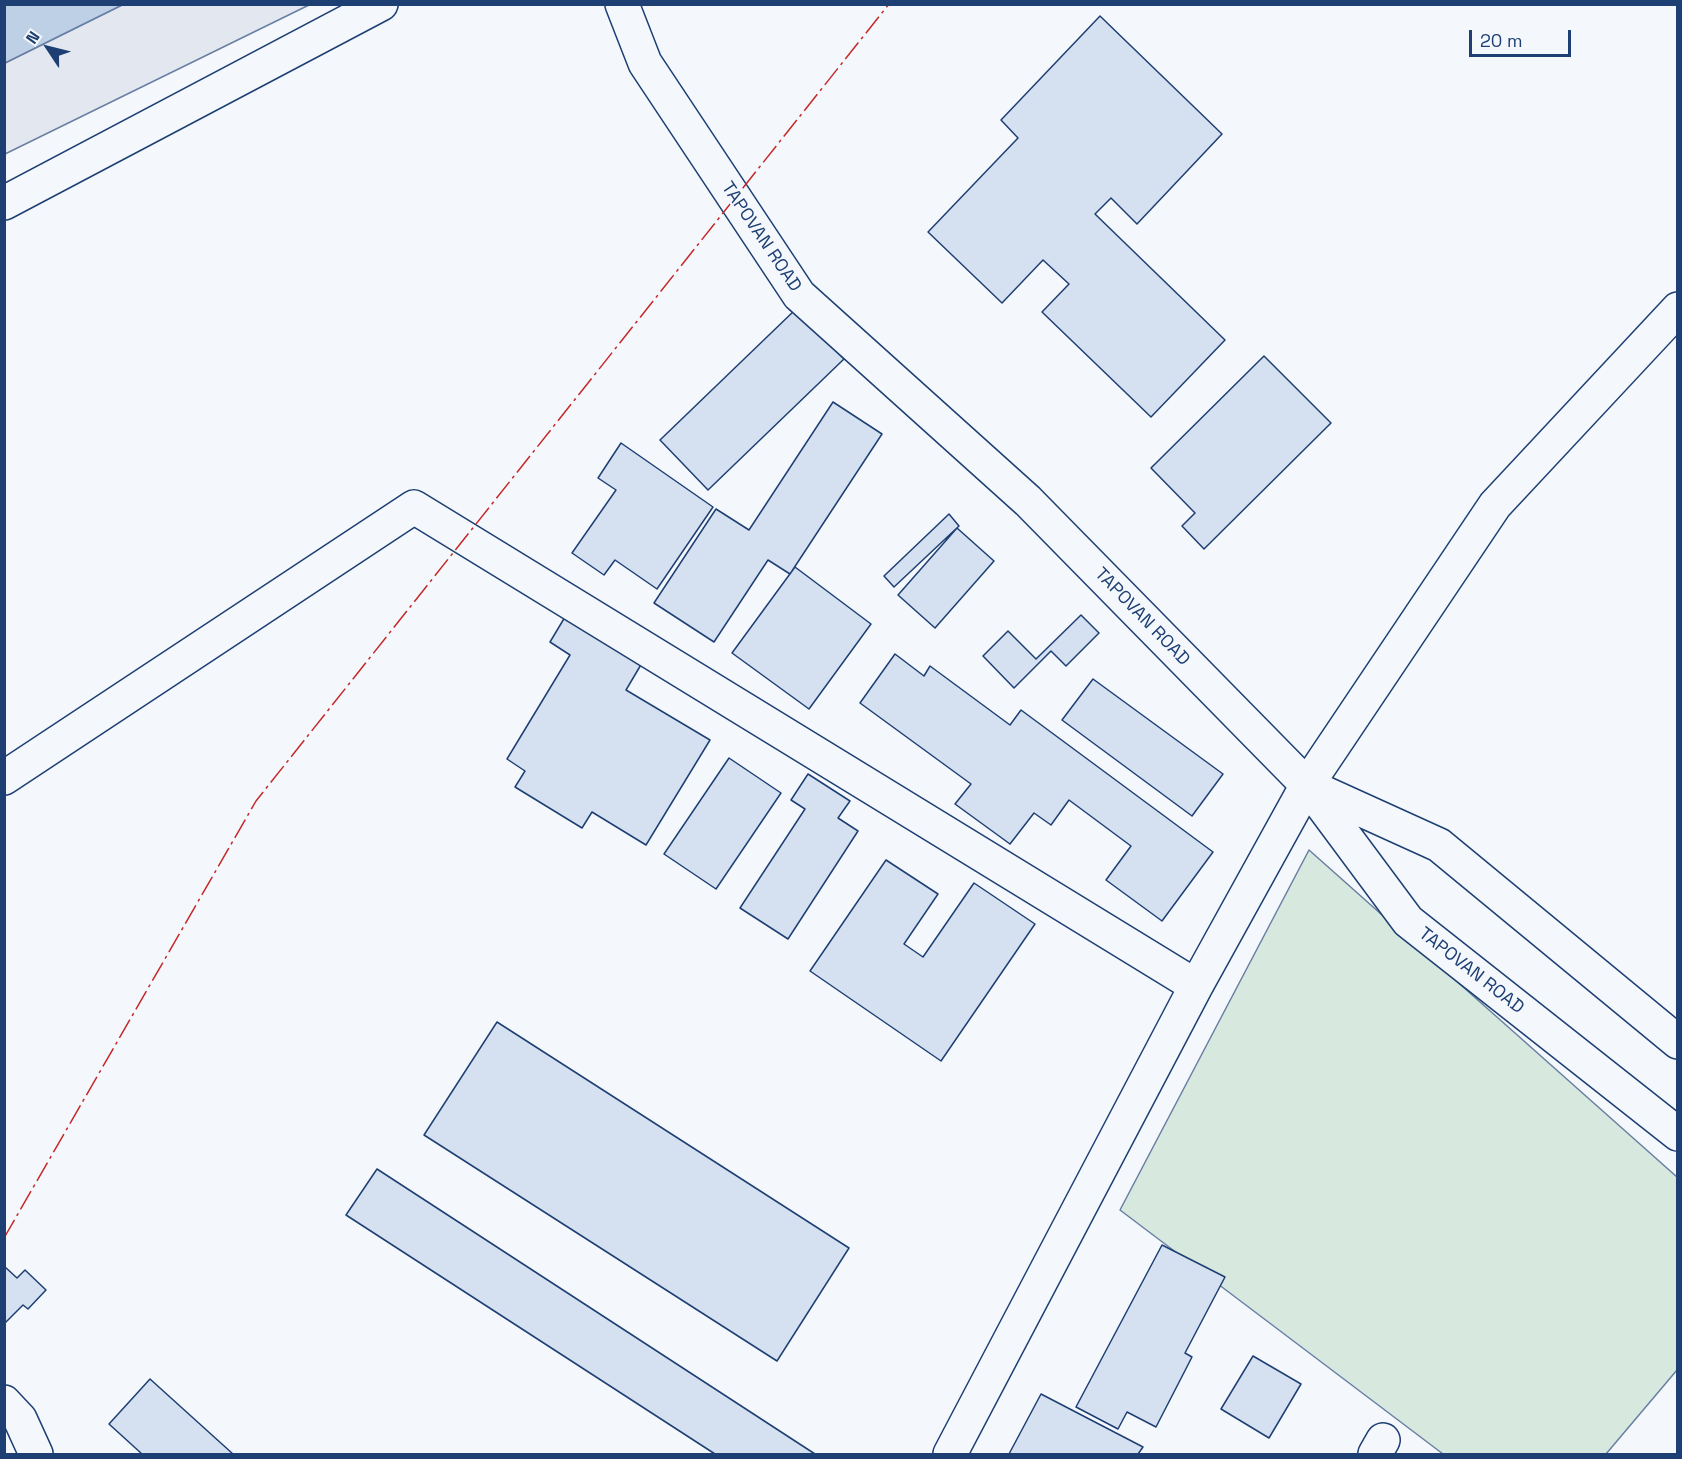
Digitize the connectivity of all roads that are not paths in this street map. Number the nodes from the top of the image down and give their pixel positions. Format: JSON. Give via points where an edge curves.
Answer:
{"nodes":[{"id":1,"x":381,"y":4,"type":"edge"},
{"id":2,"x":622,"y":4,"type":"edge"},
{"id":3,"x":4,"y":203,"type":"edge"},
{"id":4,"x":1677,"y":309,"type":"edge"},
{"id":5,"x":4,"y":778,"type":"edge"},
{"id":6,"x":1307,"y":785,"type":"junction"},
{"id":7,"x":1196,"y":987,"type":"junction"},
{"id":8,"x":1677,"y":1042,"type":"edge"},
{"id":9,"x":1677,"y":1134,"type":"edge"},
{"id":10,"x":4,"y":1402,"type":"edge"},
{"id":11,"x":36,"y":1455,"type":"edge"},
{"id":12,"x":950,"y":1455,"type":"edge"}],
"edges":[{"from":1,"to":3,"type":"street"},
{"from":2,"to":6,"type":"street","name":"TAPOVAN ROAD","via":[[645,63],[799,295],[1028,501]]},
{"from":4,"to":6,"type":"street","via":[[1495,505]]},
{"from":5,"to":7,"type":"street","via":[[414,507]]},
{"from":6,"to":7,"type":"street"},
{"from":6,"to":8,"type":"street","via":[[1439,845]]},
{"from":6,"to":9,"type":"street","name":"TAPOVAN ROAD","via":[[1408,921]]},
{"from":7,"to":12,"type":"street"},
{"from":10,"to":11,"type":"street","via":[[20,1419]]}]}
